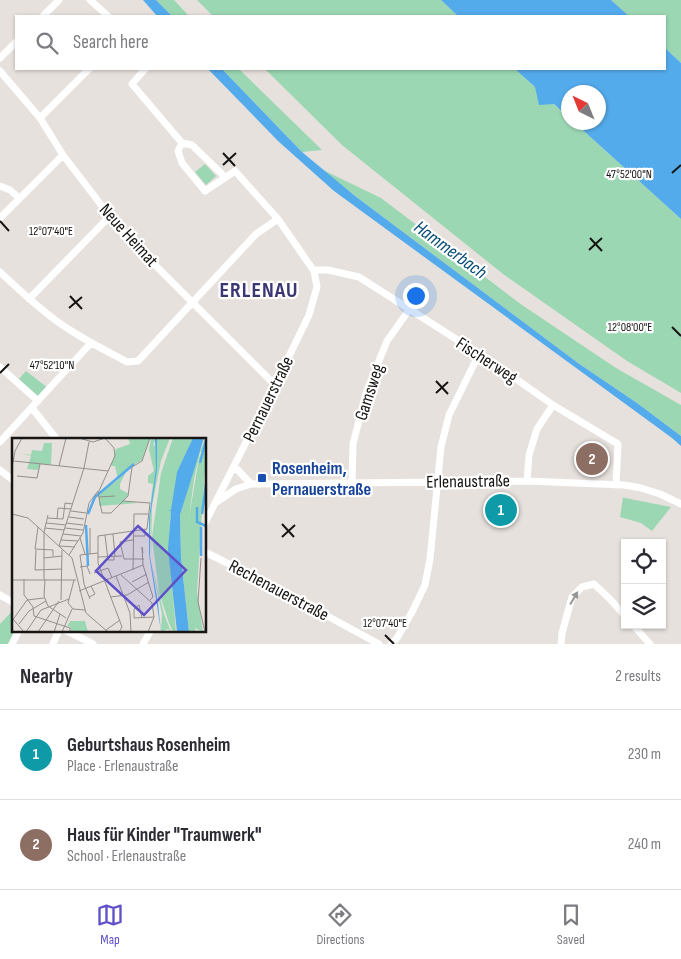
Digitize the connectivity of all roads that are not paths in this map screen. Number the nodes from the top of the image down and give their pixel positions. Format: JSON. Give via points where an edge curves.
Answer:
{"nodes":[{"id":1,"x":60,"y":0,"type":"edge"},
{"id":2,"x":90,"y":0,"type":"edge"},
{"id":3,"x":44,"y":15,"type":"edge"},
{"id":4,"x":107,"y":15,"type":"edge"},
{"id":5,"x":15,"y":43,"type":"edge"},
{"id":6,"x":0,"y":58,"type":"edge"},
{"id":7,"x":88,"y":70,"type":"edge"},
{"id":8,"x":144,"y":70,"type":"edge"},
{"id":9,"x":0,"y":71,"type":"edge"},
{"id":10,"x":40,"y":118,"type":"junction"},
{"id":11,"x":182,"y":143,"type":"junction"},
{"id":12,"x":63,"y":154,"type":"junction"},
{"id":13,"x":225,"y":177,"type":"junction"},
{"id":14,"x":0,"y":186,"type":"edge"},
{"id":15,"x":19,"y":198,"type":"junction"},
{"id":16,"x":110,"y":216,"type":"junction"},
{"id":17,"x":0,"y":218,"type":"edge"},
{"id":18,"x":278,"y":219,"type":"junction"},
{"id":19,"x":314,"y":271,"type":"junction"},
{"id":20,"x":0,"y":272,"type":"edge"},
{"id":21,"x":29,"y":299,"type":"junction"},
{"id":22,"x":192,"y":301,"type":"junction"},
{"id":23,"x":409,"y":310,"type":"junction"},
{"id":24,"x":91,"y":343,"type":"junction"},
{"id":25,"x":479,"y":354,"type":"junction"},
{"id":26,"x":0,"y":367,"type":"edge"},
{"id":27,"x":276,"y":383,"type":"junction"},
{"id":28,"x":38,"y":402,"type":"junction"},
{"id":29,"x":553,"y":405,"type":"junction"},
{"id":30,"x":32,"y":408,"type":"junction"},
{"id":31,"x":54,"y":438,"type":"edge"},
{"id":32,"x":0,"y":442,"type":"edge"},
{"id":33,"x":234,"y":466,"type":"junction"},
{"id":34,"x":0,"y":470,"type":"edge"},
{"id":35,"x":12,"y":479,"type":"edge"},
{"id":36,"x":437,"y":481,"type":"junction"},
{"id":37,"x":527,"y":481,"type":"junction"},
{"id":38,"x":352,"y":482,"type":"junction"},
{"id":39,"x":251,"y":484,"type":"junction"},
{"id":40,"x":616,"y":485,"type":"junction"},
{"id":41,"x":215,"y":503,"type":"junction"},
{"id":42,"x":681,"y":504,"type":"edge"},
{"id":43,"x":206,"y":521,"type":"edge"},
{"id":44,"x":206,"y":552,"type":"edge"},
{"id":45,"x":0,"y":595,"type":"edge"},
{"id":46,"x":12,"y":602,"type":"edge"},
{"id":47,"x":621,"y":611,"type":"edge"},
{"id":48,"x":637,"y":629,"type":"edge"},
{"id":49,"x":18,"y":632,"type":"edge"},
{"id":50,"x":58,"y":632,"type":"edge"},
{"id":51,"x":69,"y":632,"type":"edge"},
{"id":52,"x":150,"y":632,"type":"edge"},
{"id":53,"x":12,"y":644,"type":"edge"},
{"id":54,"x":52,"y":644,"type":"edge"},
{"id":55,"x":93,"y":644,"type":"edge"},
{"id":56,"x":144,"y":644,"type":"edge"},
{"id":57,"x":379,"y":644,"type":"edge"},
{"id":58,"x":391,"y":644,"type":"edge"},
{"id":59,"x":561,"y":644,"type":"edge"},
{"id":60,"x":650,"y":644,"type":"edge"}],
"edges":[{"from":1,"to":3,"type":"street"},
{"from":2,"to":4,"type":"street"},
{"from":5,"to":6,"type":"street"},
{"from":7,"to":10,"type":"street"},
{"from":8,"to":11,"type":"street","via":[[132,84]]},
{"from":9,"to":10,"type":"street","name":"Neue Heimat"},
{"from":10,"to":12,"type":"street","name":"Neue Heimat"},
{"from":11,"to":13,"type":"street","via":[[192,145]]},
{"from":11,"to":13,"type":"street","via":[[178,151],[182,163],[204,191]]},
{"from":12,"to":15,"type":"street"},
{"from":12,"to":16,"type":"street","name":"Neue Heimat"},
{"from":13,"to":18,"type":"street","via":[[235,171]]},
{"from":14,"to":15,"type":"street"},
{"from":15,"to":17,"type":"street"},
{"from":16,"to":21,"type":"street"},
{"from":16,"to":22,"type":"street","name":"Neue Heimat"},
{"from":18,"to":19,"type":"street"},
{"from":18,"to":22,"type":"street","via":[[256,234]]},
{"from":19,"to":23,"type":"street","name":"Fischerweg","via":[[328,270],[359,277]]},
{"from":19,"to":27,"type":"street","name":"Pernauerstraße","via":[[317,287],[308,315]]},
{"from":20,"to":21,"type":"street"},
{"from":21,"to":24,"type":"street"},
{"from":22,"to":24,"type":"street","via":[[138,361],[127,362]]},
{"from":22,"to":27,"type":"street","name":"Neue Heimat"},
{"from":23,"to":25,"type":"street","name":"Fischerweg"},
{"from":23,"to":38,"type":"street","name":"Gamsweg","via":[[387,342],[366,393],[353,444]]},
{"from":24,"to":28,"type":"street"},
{"from":25,"to":29,"type":"street","name":"Fischerweg"},
{"from":25,"to":36,"type":"street","via":[[449,416]]},
{"from":26,"to":28,"type":"street"},
{"from":27,"to":33,"type":"street","name":"Pernauerstraße"},
{"from":28,"to":30,"type":"street"},
{"from":29,"to":37,"type":"street","via":[[537,429],[529,455]]},
{"from":29,"to":40,"type":"street","name":"Fischerweg","via":[[618,444]]},
{"from":30,"to":31,"type":"street"},
{"from":30,"to":32,"type":"street"},
{"from":33,"to":39,"type":"street"},
{"from":33,"to":41,"type":"street","name":"Pernauerstraße"},
{"from":34,"to":35,"type":"street"},
{"from":36,"to":37,"type":"street","name":"Erlenaustraße"},
{"from":36,"to":38,"type":"street","name":"Erlenaustraße"},
{"from":36,"to":58,"type":"street","via":[[425,585]]},
{"from":37,"to":40,"type":"street","name":"Erlenaustraße"},
{"from":38,"to":39,"type":"street","name":"Erlenaustraße"},
{"from":39,"to":41,"type":"street","name":"Erlenaustraße","via":[[236,489]]},
{"from":40,"to":42,"type":"street","name":"Erlenaustraße","via":[[641,488]]},
{"from":41,"to":43,"type":"street","name":"Pernauerstraße"},
{"from":44,"to":57,"type":"street","name":"Rechenauerstraße"},
{"from":45,"to":46,"type":"street"},
{"from":59,"to":47,"type":"street","one_way":true,"via":[[572,597],[582,587],[594,584]]},
{"from":48,"to":60,"type":"street"},
{"from":49,"to":53,"type":"street"},
{"from":50,"to":54,"type":"street"},
{"from":51,"to":55,"type":"street"},
{"from":52,"to":56,"type":"street"}]}
